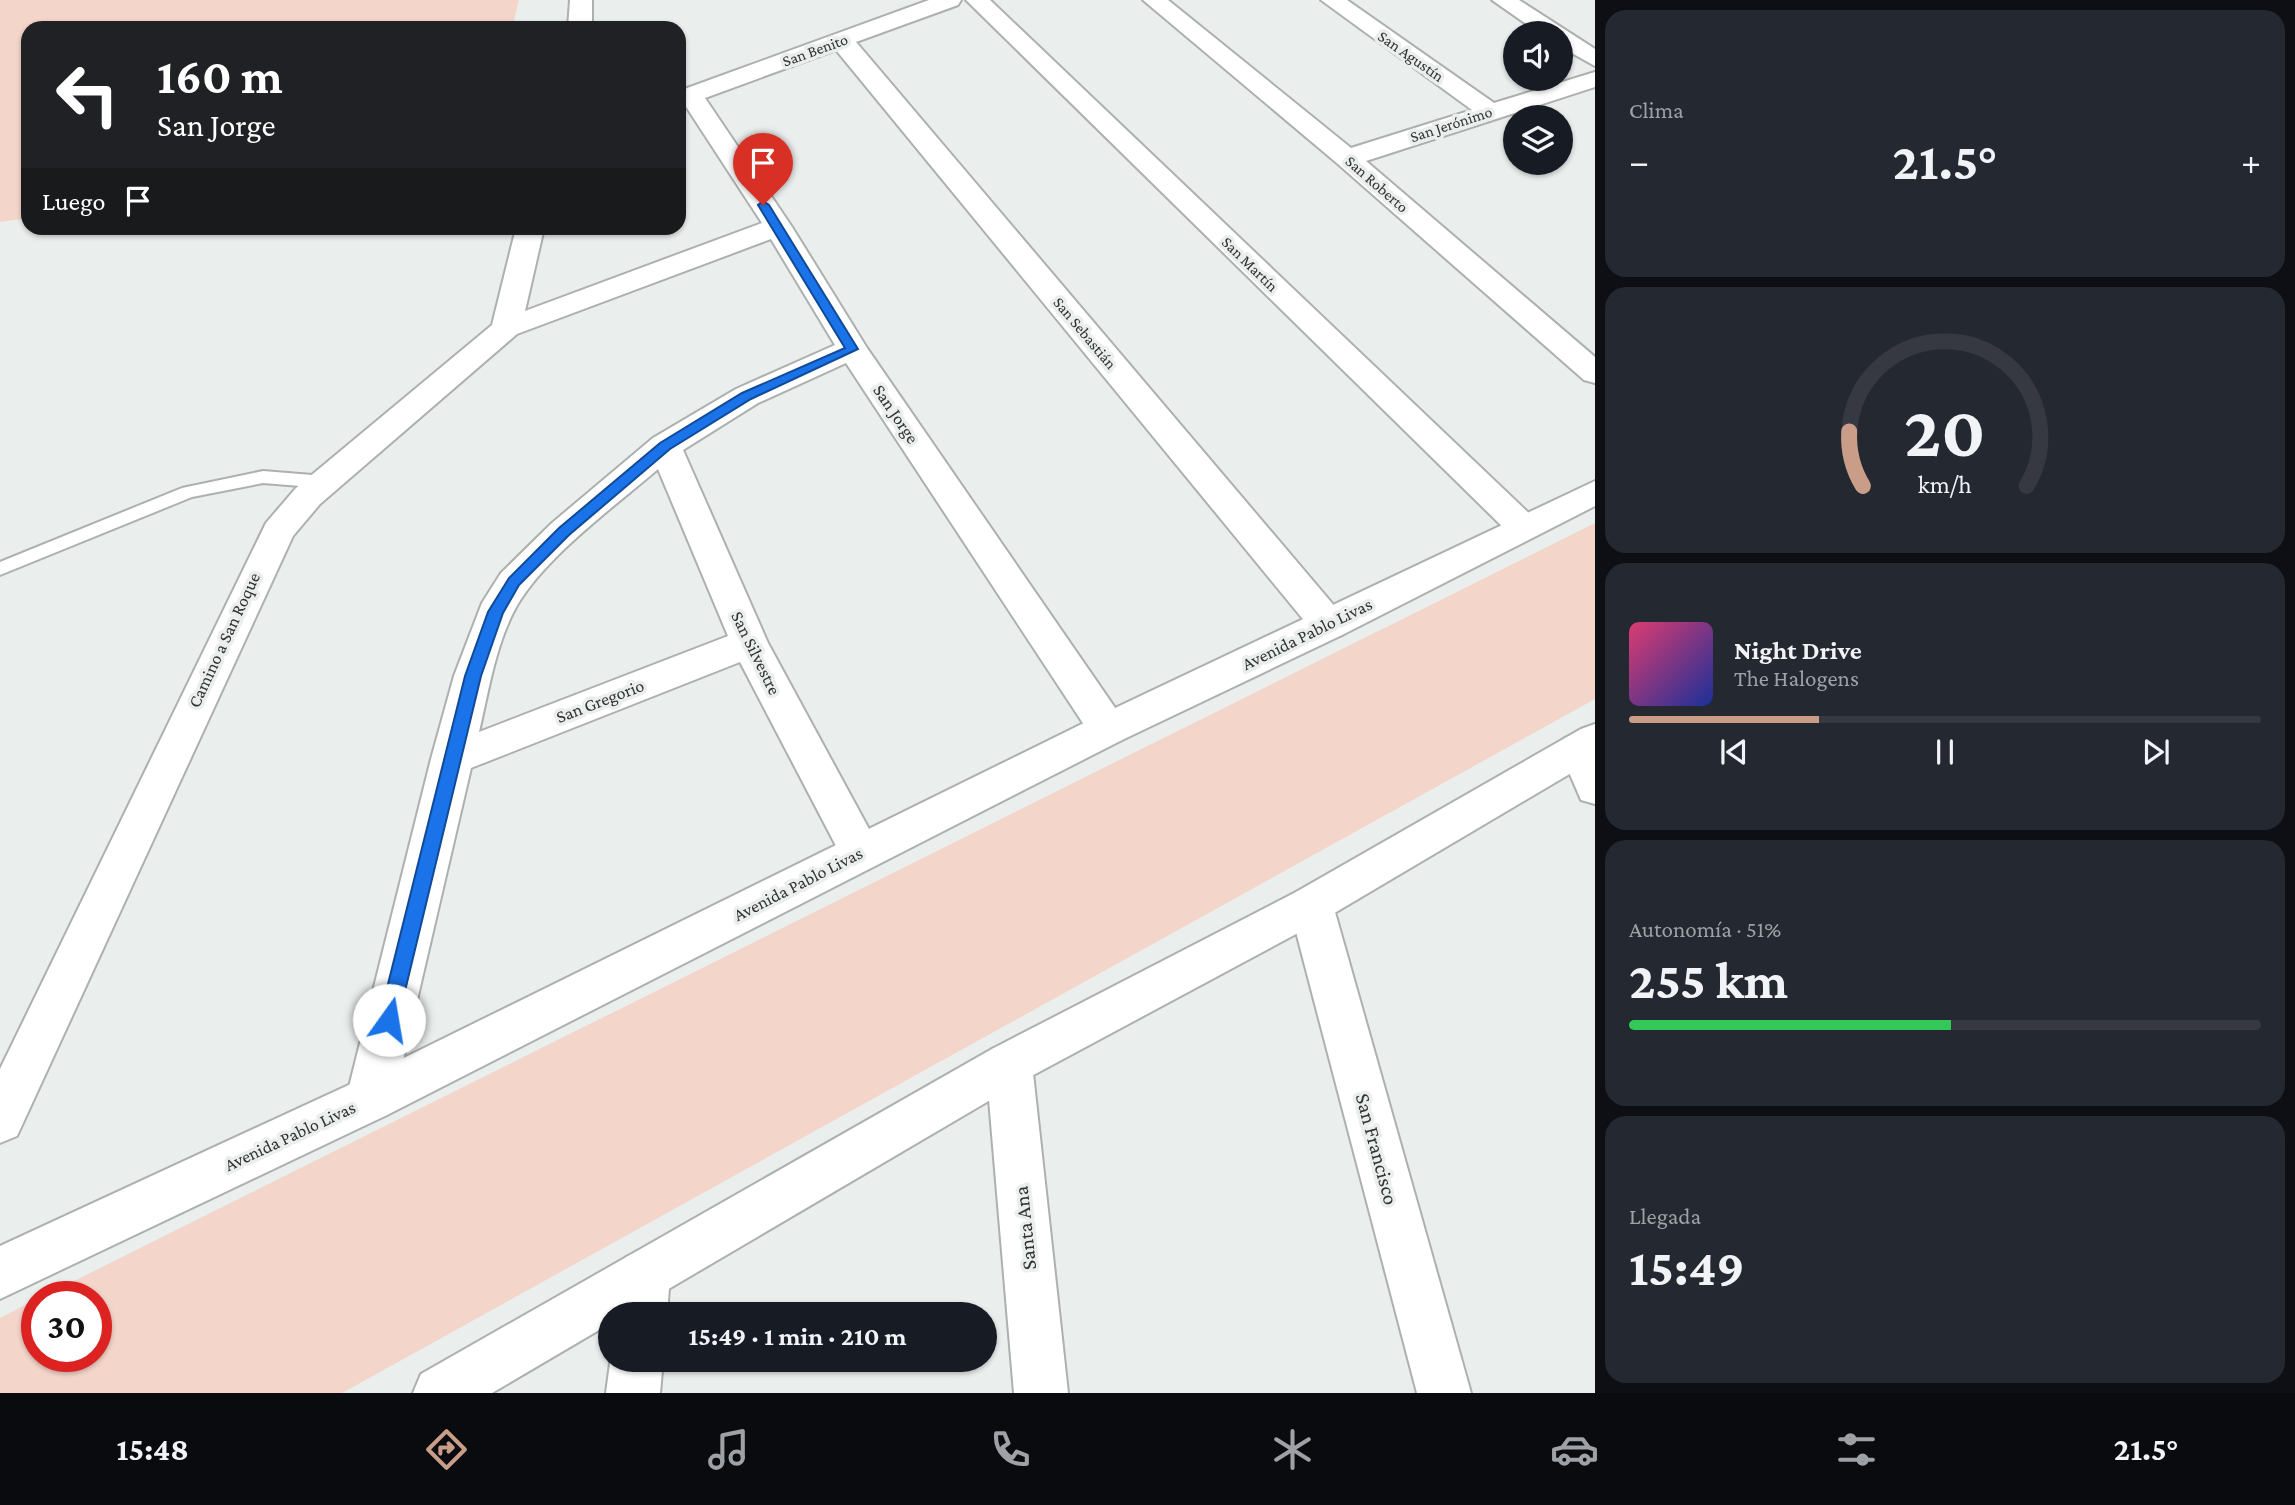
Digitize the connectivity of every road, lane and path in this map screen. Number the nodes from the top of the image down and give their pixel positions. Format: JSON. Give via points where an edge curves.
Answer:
{"nodes":[{"id":1,"x":581,"y":0,"type":"edge"},
{"id":2,"x":950,"y":0,"type":"edge"},
{"id":3,"x":977,"y":0,"type":"edge"},
{"id":4,"x":1154,"y":0,"type":"edge"},
{"id":5,"x":1332,"y":0,"type":"edge"},
{"id":6,"x":1503,"y":0,"type":"edge"},
{"id":7,"x":580,"y":21,"type":"edge"},
{"id":8,"x":1536,"y":21,"type":"edge"},
{"id":9,"x":841,"y":40,"type":"junction"},
{"id":10,"x":1573,"y":45,"type":"edge"},
{"id":11,"x":1595,"y":59,"type":"edge"},
{"id":12,"x":1595,"y":79,"type":"edge"},
{"id":13,"x":686,"y":97,"type":"edge"},
{"id":14,"x":686,"y":98,"type":"edge"},
{"id":15,"x":1489,"y":111,"type":"junction"},
{"id":16,"x":1347,"y":158,"type":"junction"},
{"id":17,"x":778,"y":227,"type":"junction"},
{"id":18,"x":528,"y":235,"type":"edge"},
{"id":19,"x":506,"y":328,"type":"junction"},
{"id":20,"x":852,"y":349,"type":"junction"},
{"id":21,"x":1595,"y":373,"type":"edge"},
{"id":22,"x":665,"y":446,"type":"junction"},
{"id":23,"x":325,"y":482,"type":"junction"},
{"id":24,"x":1595,"y":492,"type":"edge"},
{"id":25,"x":1523,"y":527,"type":"junction"},
{"id":26,"x":0,"y":569,"type":"edge"},
{"id":27,"x":1329,"y":625,"type":"junction"},
{"id":28,"x":749,"y":643,"type":"junction"},
{"id":29,"x":1108,"y":729,"type":"junction"},
{"id":30,"x":451,"y":759,"type":"junction"},
{"id":31,"x":1590,"y":759,"type":"edge"},
{"id":32,"x":862,"y":853,"type":"junction"},
{"id":33,"x":1311,"y":905,"type":"junction"},
{"id":34,"x":1009,"y":1064,"type":"junction"},
{"id":35,"x":370,"y":1099,"type":"junction"},
{"id":36,"x":0,"y":1120,"type":"edge"},
{"id":37,"x":0,"y":1273,"type":"edge"},
{"id":38,"x":643,"y":1295,"type":"edge"},
{"id":39,"x":635,"y":1372,"type":"edge"},
{"id":40,"x":440,"y":1393,"type":"edge"},
{"id":41,"x":633,"y":1393,"type":"edge"},
{"id":42,"x":1041,"y":1393,"type":"edge"},
{"id":43,"x":1444,"y":1393,"type":"edge"}],
"edges":[{"from":1,"to":7,"type":"street"},
{"from":2,"to":9,"type":"street","name":"San Benito"},
{"from":3,"to":25,"type":"street","name":"San Martín"},
{"from":4,"to":16,"type":"street","name":"San Roberto"},
{"from":5,"to":15,"type":"street","name":"San Agustín"},
{"from":6,"to":8,"type":"street"},
{"from":9,"to":13,"type":"street","name":"San Benito"},
{"from":9,"to":27,"type":"street","name":"San Sebastián"},
{"from":10,"to":11,"type":"street"},
{"from":12,"to":15,"type":"street","name":"San Jerónimo"},
{"from":14,"to":17,"type":"street","name":"San Jorge"},
{"from":15,"to":16,"type":"street","name":"San Jerónimo"},
{"from":16,"to":21,"type":"street","name":"San Roberto"},
{"from":17,"to":19,"type":"street"},
{"from":17,"to":20,"type":"street","name":"San Jorge"},
{"from":18,"to":19,"type":"street"},
{"from":19,"to":23,"type":"street","name":"Camino a San Roque"},
{"from":20,"to":22,"type":"street","via":[[747,396]]},
{"from":20,"to":29,"type":"street","name":"San Jorge"},
{"from":22,"to":28,"type":"street","name":"San Silvestre"},
{"from":22,"to":30,"type":"street","via":[[564,531],[514,582],[495,612]]},
{"from":23,"to":26,"type":"lane","via":[[263,477],[188,492]]},
{"from":23,"to":36,"type":"street","name":"Camino a San Roque","via":[[289,515],[261,562]]},
{"from":24,"to":25,"type":"street","name":"Avenida Pablo Livas"},
{"from":25,"to":27,"type":"street","name":"Avenida Pablo Livas"},
{"from":27,"to":29,"type":"street","name":"Avenida Pablo Livas"},
{"from":28,"to":30,"type":"street","name":"San Gregorio"},
{"from":28,"to":32,"type":"street","name":"San Silvestre"},
{"from":29,"to":32,"type":"street","name":"Avenida Pablo Livas"},
{"from":30,"to":35,"type":"street"},
{"from":31,"to":33,"type":"street"},
{"from":32,"to":35,"type":"street","name":"Avenida Pablo Livas"},
{"from":33,"to":34,"type":"street"},
{"from":33,"to":43,"type":"street","name":"San Francisco"},
{"from":34,"to":38,"type":"street"},
{"from":34,"to":42,"type":"street","name":"Santa Ana"},
{"from":35,"to":37,"type":"street","name":"Avenida Pablo Livas"},
{"from":38,"to":40,"type":"street"},
{"from":39,"to":41,"type":"street"}]}
